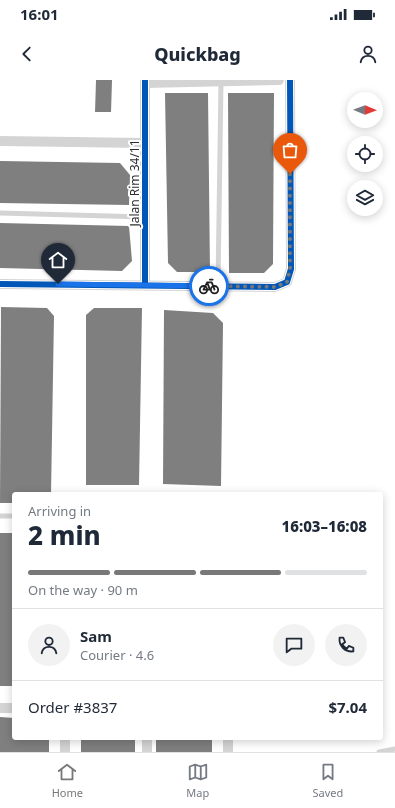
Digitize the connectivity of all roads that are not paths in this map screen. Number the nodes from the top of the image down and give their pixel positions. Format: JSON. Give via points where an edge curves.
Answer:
{"nodes":[{"id":1,"x":279,"y":80,"type":"edge"},
{"id":2,"x":290,"y":80,"type":"edge"},
{"id":3,"x":145,"y":81,"type":"edge"},
{"id":4,"x":221,"y":81,"type":"junction"},
{"id":5,"x":0,"y":141,"type":"edge"},
{"id":6,"x":145,"y":143,"type":"junction"},
{"id":7,"x":0,"y":213,"type":"edge"},
{"id":8,"x":144,"y":217,"type":"junction"},
{"id":9,"x":0,"y":284,"type":"edge"},
{"id":10,"x":144,"y":285,"type":"junction"},
{"id":11,"x":218,"y":286,"type":"junction"},
{"id":12,"x":0,"y":516,"type":"edge"},
{"id":13,"x":12,"y":516,"type":"edge"},
{"id":14,"x":0,"y":708,"type":"edge"},
{"id":15,"x":12,"y":708,"type":"edge"},
{"id":16,"x":65,"y":740,"type":"edge"},
{"id":17,"x":147,"y":740,"type":"edge"},
{"id":18,"x":228,"y":740,"type":"edge"},
{"id":19,"x":395,"y":749,"type":"edge"},
{"id":20,"x":65,"y":752,"type":"edge"},
{"id":21,"x":147,"y":752,"type":"edge"},
{"id":22,"x":228,"y":752,"type":"edge"},
{"id":23,"x":379,"y":752,"type":"edge"}],
"edges":[{"from":1,"to":4,"type":"street"},
{"from":2,"to":11,"type":"street","via":[[290,269],[287,282],[275,287]]},
{"from":3,"to":4,"type":"street"},
{"from":3,"to":6,"type":"street","name":"Jalan Rim 34/11"},
{"from":4,"to":11,"type":"lane"},
{"from":5,"to":6,"type":"street"},
{"from":6,"to":8,"type":"street","name":"Jalan Rim 34/11"},
{"from":7,"to":8,"type":"lane"},
{"from":8,"to":10,"type":"street","name":"Jalan Rim 34/11"},
{"from":9,"to":10,"type":"street"},
{"from":10,"to":11,"type":"street"},
{"from":12,"to":13,"type":"lane"},
{"from":14,"to":15,"type":"street"},
{"from":16,"to":20,"type":"street"},
{"from":17,"to":21,"type":"street"},
{"from":18,"to":22,"type":"street"},
{"from":19,"to":23,"type":"lane"}]}
